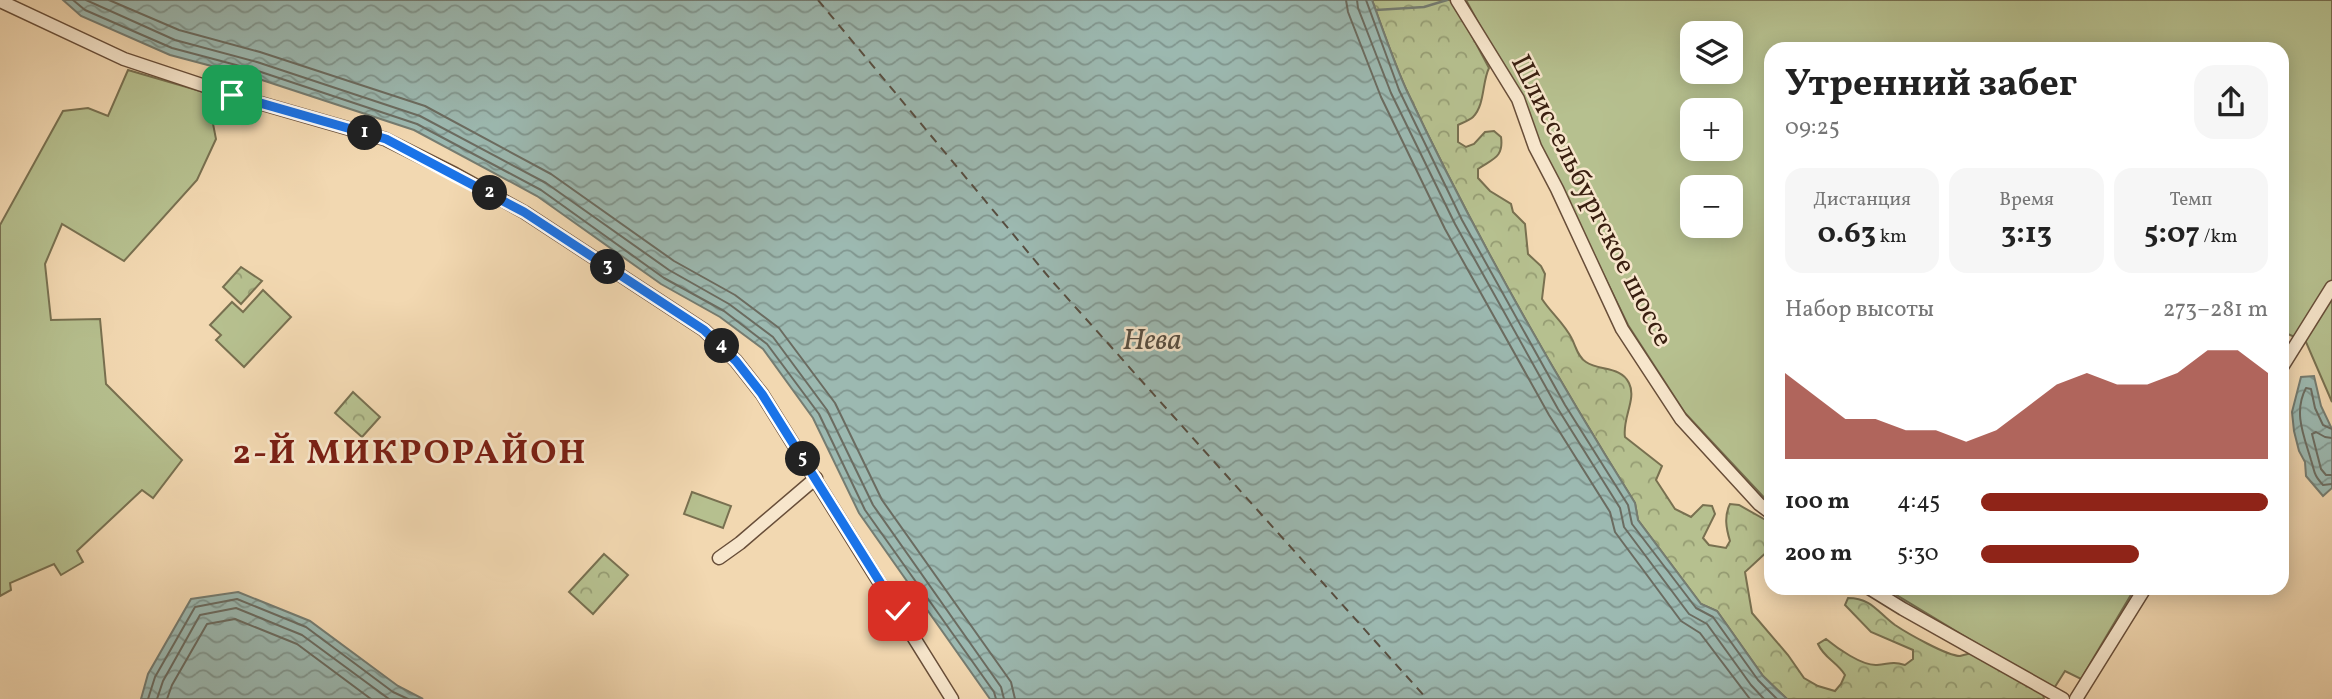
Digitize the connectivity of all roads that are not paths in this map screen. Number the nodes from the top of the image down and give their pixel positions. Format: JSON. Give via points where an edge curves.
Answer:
{"nodes":[{"id":1,"x":1457,"y":0,"type":"edge"},
{"id":2,"x":0,"y":1,"type":"edge"},
{"id":3,"x":2332,"y":287,"type":"edge"},
{"id":4,"x":2289,"y":357,"type":"edge"},
{"id":5,"x":816,"y":478,"type":"junction"},
{"id":6,"x":1764,"y":508,"type":"edge"},
{"id":7,"x":719,"y":558,"type":"dead end"},
{"id":8,"x":1880,"y":595,"type":"edge"},
{"id":9,"x":2141,"y":595,"type":"edge"},
{"id":10,"x":952,"y":699,"type":"edge"},
{"id":11,"x":2063,"y":699,"type":"edge"},
{"id":12,"x":2076,"y":699,"type":"edge"}],
"edges":[{"from":1,"to":6,"type":"street","name":"Шлиссельбургское шоссе","via":[[1518,99],[1535,147],[1622,329],[1681,419]]},
{"from":2,"to":5,"type":"street","via":[[124,59],[386,139],[524,212],[704,330],[762,394]]},
{"from":3,"to":4,"type":"street"},
{"from":5,"to":7,"type":"street"},
{"from":5,"to":10,"type":"street"},
{"from":8,"to":11,"type":"street"},
{"from":9,"to":12,"type":"street"}]}
